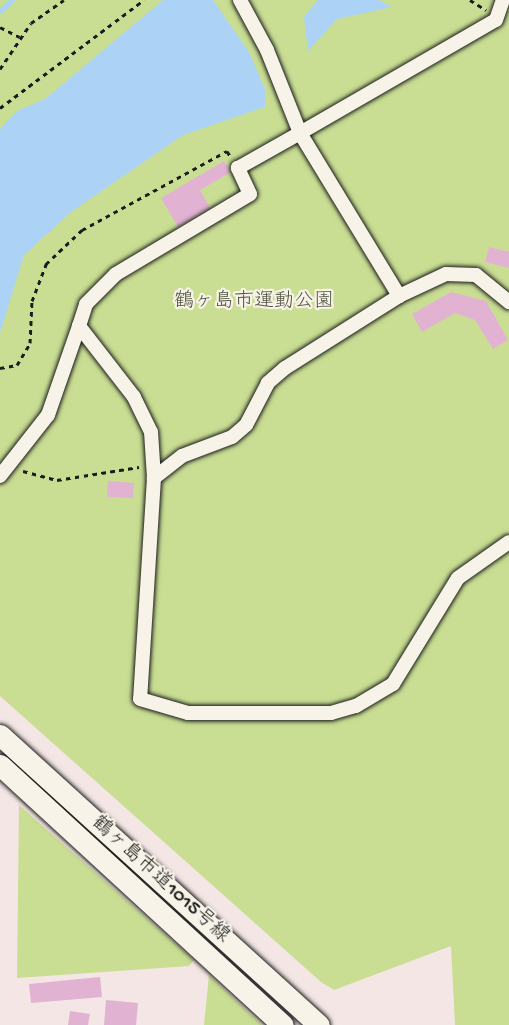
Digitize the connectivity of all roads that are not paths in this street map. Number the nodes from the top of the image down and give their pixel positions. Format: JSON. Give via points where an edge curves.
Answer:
{"nodes":[{"id":1,"x":240,"y":0,"type":"edge"},
{"id":2,"x":503,"y":0,"type":"edge"},
{"id":3,"x":300,"y":133,"type":"junction"},
{"id":4,"x":399,"y":296,"type":"junction"},
{"id":5,"x":509,"y":302,"type":"edge"},
{"id":6,"x":79,"y":326,"type":"junction"},
{"id":7,"x":0,"y":476,"type":"edge"},
{"id":8,"x":154,"y":478,"type":"junction"},
{"id":9,"x":509,"y":542,"type":"edge"},
{"id":10,"x":0,"y":735,"type":"edge"},
{"id":11,"x":0,"y":765,"type":"edge"},
{"id":12,"x":283,"y":1025,"type":"edge"},
{"id":13,"x":319,"y":1025,"type":"edge"}],
"edges":[{"from":1,"to":3,"type":"street","via":[[267,50]]},
{"from":2,"to":3,"type":"street","via":[[496,20]]},
{"from":3,"to":4,"type":"street"},
{"from":3,"to":6,"type":"street","via":[[238,168],[250,194],[116,274],[86,304]]},
{"from":4,"to":5,"type":"street","via":[[446,274],[476,275]]},
{"from":4,"to":8,"type":"street","via":[[285,368],[268,383],[246,424],[232,437],[182,456]]},
{"from":6,"to":7,"type":"street","via":[[48,415]]},
{"from":6,"to":8,"type":"street","via":[[134,397],[151,432]]},
{"from":8,"to":9,"type":"street","via":[[140,699],[188,713],[331,713],[356,706],[393,684],[458,578]]},
{"from":10,"to":13,"type":"street","name":"鶴ヶ島市道1015号線"},
{"from":11,"to":12,"type":"street","name":"鶴ヶ島市道1015号線"}]}
